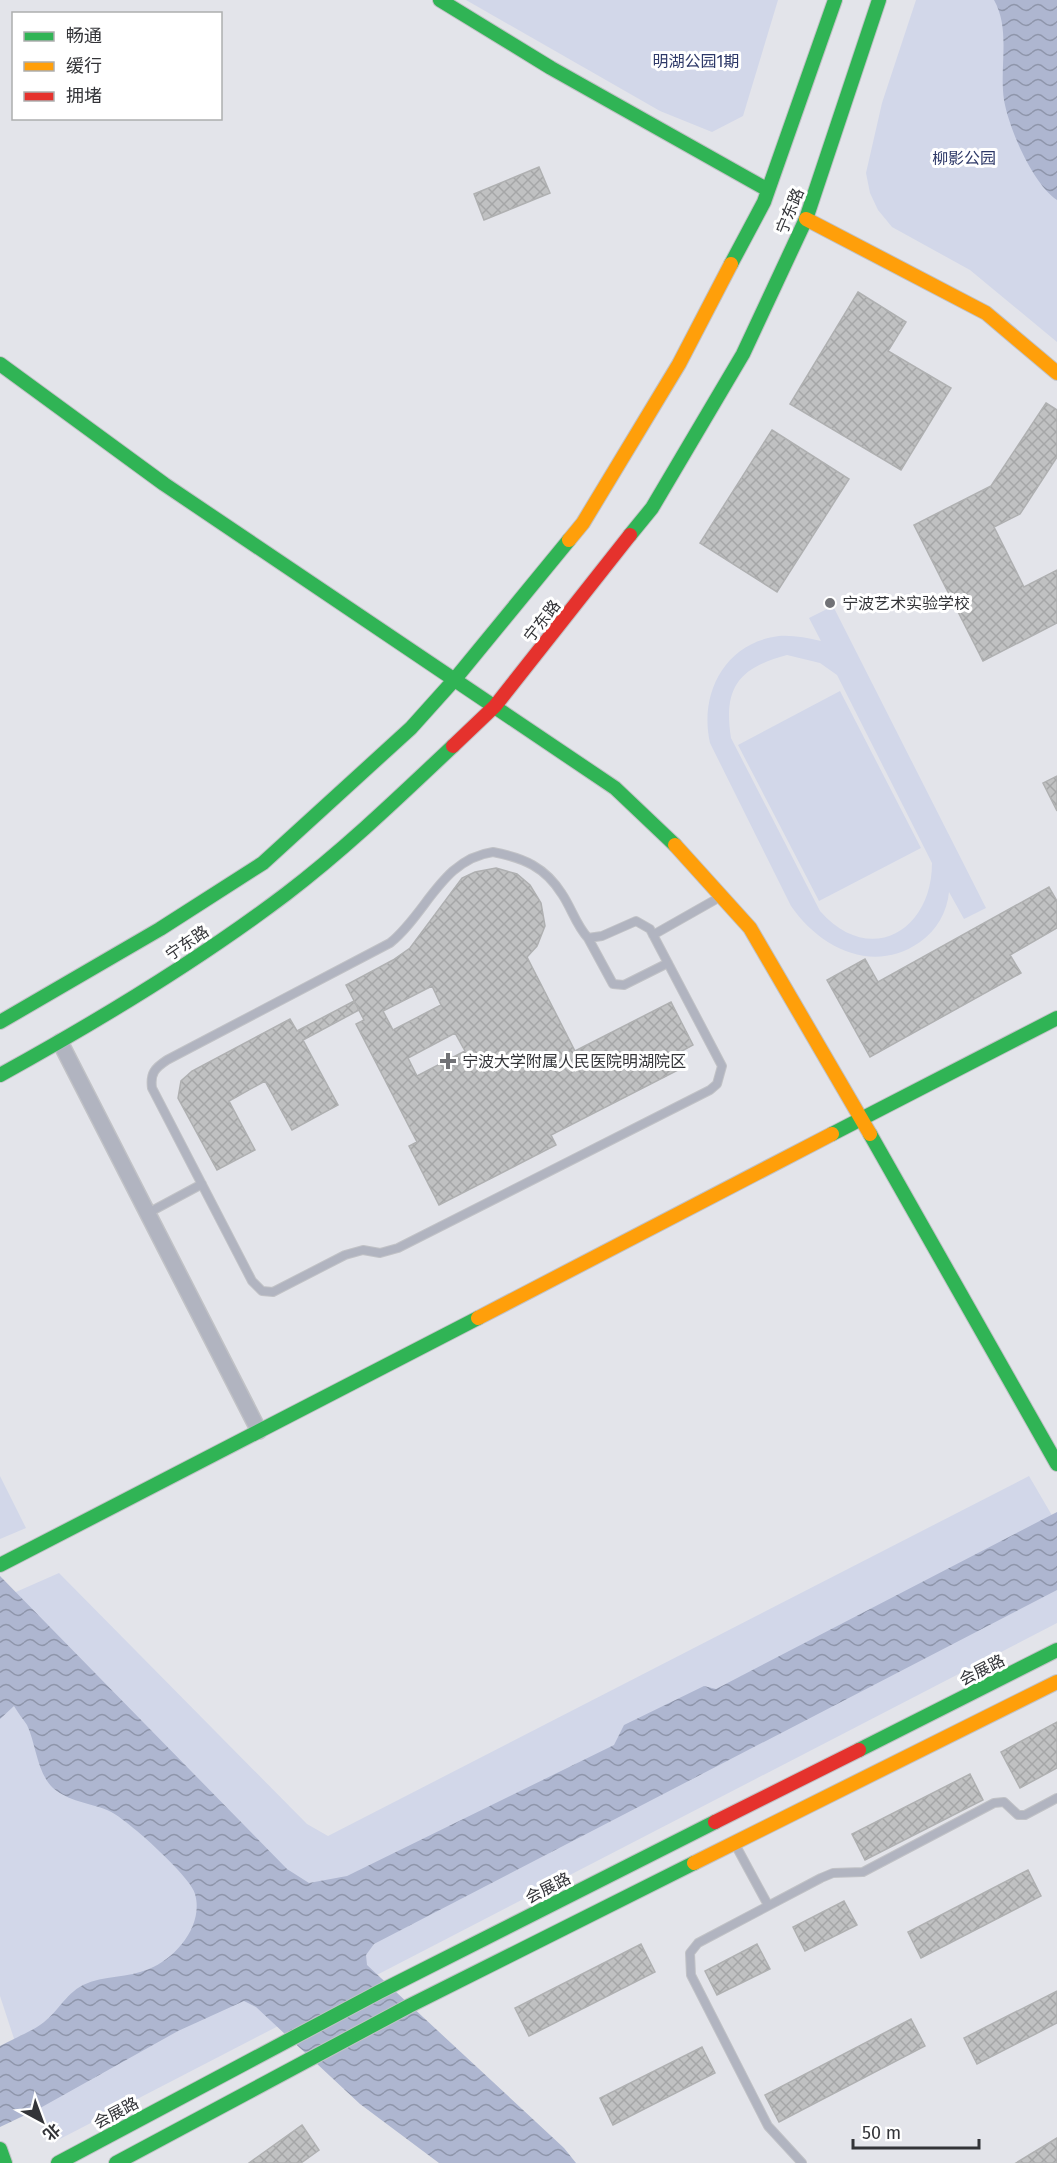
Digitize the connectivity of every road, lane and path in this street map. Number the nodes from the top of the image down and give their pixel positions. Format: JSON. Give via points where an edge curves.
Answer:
{"nodes":[{"id":1,"x":440,"y":0,"type":"edge"},
{"id":2,"x":835,"y":0,"type":"edge"},
{"id":3,"x":879,"y":0,"type":"edge"},
{"id":4,"x":768,"y":190,"type":"junction"},
{"id":5,"x":806,"y":219,"type":"junction"},
{"id":6,"x":0,"y":364,"type":"edge"},
{"id":7,"x":1057,"y":373,"type":"edge"},
{"id":8,"x":455,"y":680,"type":"junction"},
{"id":9,"x":495,"y":706,"type":"junction"},
{"id":10,"x":722,"y":896,"type":"junction"},
{"id":11,"x":653,"y":935,"type":"junction"},
{"id":12,"x":588,"y":938,"type":"junction"},
{"id":13,"x":668,"y":963,"type":"junction"},
{"id":14,"x":1057,"y":1018,"type":"edge"},
{"id":15,"x":0,"y":1022,"type":"edge"},
{"id":16,"x":60,"y":1042,"type":"junction"},
{"id":17,"x":0,"y":1075,"type":"edge"},
{"id":18,"x":861,"y":1118,"type":"junction"},
{"id":19,"x":202,"y":1184,"type":"junction"},
{"id":20,"x":148,"y":1212,"type":"junction"},
{"id":21,"x":259,"y":1431,"type":"junction"},
{"id":22,"x":1057,"y":1464,"type":"edge"},
{"id":23,"x":0,"y":1565,"type":"edge"},
{"id":24,"x":1057,"y":1650,"type":"edge"},
{"id":25,"x":1057,"y":1682,"type":"edge"},
{"id":26,"x":1057,"y":1798,"type":"edge"},
{"id":27,"x":735,"y":1843,"type":"junction"},
{"id":28,"x":768,"y":1905,"type":"junction"},
{"id":29,"x":0,"y":2149,"type":"edge"},
{"id":30,"x":5,"y":2163,"type":"edge"},
{"id":31,"x":58,"y":2163,"type":"edge"},
{"id":32,"x":116,"y":2163,"type":"edge"},
{"id":33,"x":802,"y":2163,"type":"edge"}],
"edges":[{"from":1,"to":4,"type":"street","via":[[551,68]]},
{"from":2,"to":4,"type":"street","name":"宁东路"},
{"from":3,"to":5,"type":"street","name":"宁东路"},
{"from":4,"to":8,"type":"street","name":"宁东路","via":[[679,364],[583,523]]},
{"from":5,"to":7,"type":"street","via":[[986,313]]},
{"from":5,"to":9,"type":"street","name":"宁东路","via":[[743,354],[652,508]]},
{"from":6,"to":8,"type":"street","via":[[164,484]]},
{"from":8,"to":9,"type":"street"},
{"from":8,"to":15,"type":"street","name":"宁东路","via":[[411,728],[263,863],[160,929]]},
{"from":9,"to":10,"type":"street","via":[[615,788],[688,857]]},
{"from":9,"to":16,"type":"street","name":"宁东路","via":[[385,811],[286,894],[183,966]]},
{"from":10,"to":11,"type":"lane"},
{"from":10,"to":18,"type":"street","via":[[750,928]]},
{"from":11,"to":12,"type":"lane","via":[[636,921]]},
{"from":11,"to":13,"type":"lane"},
{"from":12,"to":13,"type":"lane","via":[[613,984],[624,986]]},
{"from":12,"to":19,"type":"lane","via":[[541,868],[519,857],[493,852],[477,854],[459,864],[408,928],[390,943],[156,1067],[151,1077],[152,1088]]},
{"from":13,"to":19,"type":"lane","via":[[722,1066],[717,1084],[398,1248],[345,1255],[273,1292],[262,1291],[252,1281]]},
{"from":14,"to":18,"type":"street"},
{"from":16,"to":17,"type":"street","name":"宁东路"},
{"from":16,"to":20,"type":"street"},
{"from":18,"to":21,"type":"street"},
{"from":18,"to":22,"type":"street"},
{"from":19,"to":20,"type":"lane"},
{"from":20,"to":21,"type":"street"},
{"from":21,"to":23,"type":"street"},
{"from":24,"to":31,"type":"street","name":"会展路","via":[[379,1992]]},
{"from":25,"to":27,"type":"street"},
{"from":26,"to":28,"type":"lane","via":[[1025,1815],[1018,1815],[1004,1802],[994,1803],[863,1872],[832,1873]]},
{"from":27,"to":28,"type":"lane"},
{"from":27,"to":32,"type":"street","via":[[409,2006]]},
{"from":28,"to":33,"type":"lane","via":[[698,1943],[690,1953],[689,1965],[768,2126]]},
{"from":29,"to":30,"type":"street"}]}
